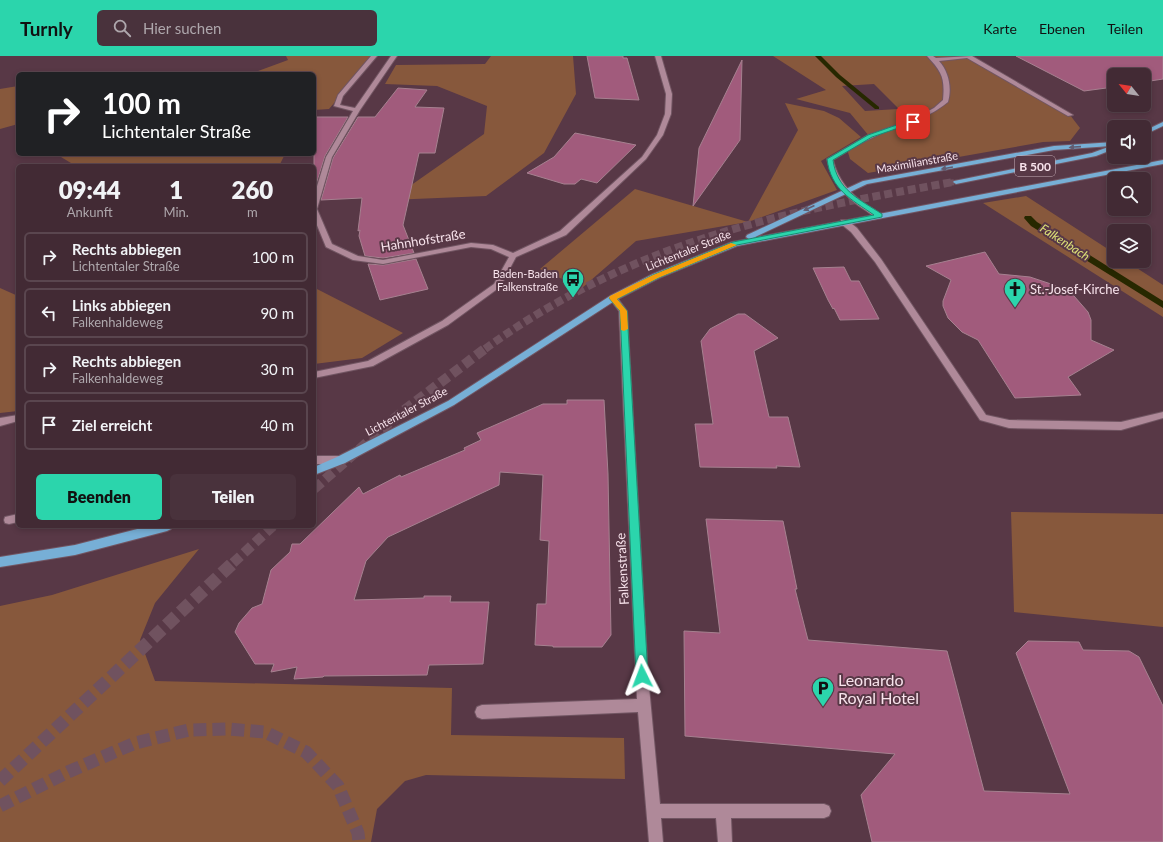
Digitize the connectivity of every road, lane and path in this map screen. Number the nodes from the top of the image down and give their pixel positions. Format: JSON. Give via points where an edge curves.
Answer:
{"nodes":[{"id":1,"x":374,"y":56,"type":"edge"},
{"id":2,"x":394,"y":56,"type":"edge"},
{"id":3,"x":658,"y":56,"type":"edge"},
{"id":4,"x":968,"y":56,"type":"edge"},
{"id":5,"x":933,"y":58,"type":"edge"},
{"id":6,"x":356,"y":110,"type":"junction"},
{"id":7,"x":1070,"y":115,"type":"dead end"},
{"id":8,"x":1163,"y":124,"type":"edge"},
{"id":9,"x":1151,"y":130,"type":"edge"},
{"id":10,"x":1107,"y":144,"type":"edge"},
{"id":11,"x":1107,"y":150,"type":"edge"},
{"id":12,"x":1163,"y":162,"type":"edge"},
{"id":13,"x":956,"y":182,"type":"tunnel mouth"},
{"id":14,"x":844,"y":191,"type":"junction"},
{"id":15,"x":316,"y":202,"type":"edge"},
{"id":16,"x":316,"y":214,"type":"edge"},
{"id":17,"x":879,"y":216,"type":"junction"},
{"id":18,"x":844,"y":222,"type":"junction"},
{"id":19,"x":735,"y":244,"type":"junction"},
{"id":20,"x":513,"y":256,"type":"junction"},
{"id":21,"x":613,"y":298,"type":"junction"},
{"id":22,"x":316,"y":375,"type":"edge"},
{"id":23,"x":1163,"y":415,"type":"edge"},
{"id":24,"x":16,"y":418,"type":"edge"},
{"id":25,"x":1,"y":422,"type":"edge"},
{"id":26,"x":316,"y":460,"type":"edge"},
{"id":27,"x":341,"y":460,"type":"junction"},
{"id":28,"x":316,"y":470,"type":"edge"},
{"id":29,"x":159,"y":528,"type":"edge"},
{"id":30,"x":0,"y":562,"type":"edge"},
{"id":31,"x":645,"y":705,"type":"junction"},
{"id":32,"x":482,"y":712,"type":"dead end"},
{"id":33,"x":723,"y":810,"type":"junction"},
{"id":34,"x":654,"y":811,"type":"junction"},
{"id":35,"x":824,"y":811,"type":"dead end"},
{"id":36,"x":656,"y":842,"type":"edge"},
{"id":37,"x":725,"y":842,"type":"edge"}],
"edges":[{"from":1,"to":6,"type":"street","via":[[340,96],[337,106]]},
{"from":2,"to":6,"type":"street","name":"Hahnhofstraße"},
{"from":3,"to":20,"type":"street","via":[[669,94],[668,114],[660,135],[644,158],[562,233]]},
{"from":4,"to":5,"type":"street"},
{"from":4,"to":7,"type":"street"},
{"from":5,"to":14,"type":"street","via":[[946,74],[946,101],[913,122],[870,136],[830,159],[832,170]]},
{"from":6,"to":15,"type":"street","name":"Hahnhofstraße","via":[[329,157]]},
{"from":8,"to":9,"type":"main road"},
{"from":10,"to":14,"type":"main road","name":"Maximilianstraße","one_way":true,"via":[[1054,148],[865,182]]},
{"from":11,"to":13,"type":"main road","number":"B 500","via":[[1094,155]]},
{"from":12,"to":17,"type":"main road","name":"Lichtentaler Straße"},
{"from":14,"to":17,"type":"street"},
{"from":14,"to":19,"type":"main road","name":"Maximilianstraße","one_way":true},
{"from":16,"to":20,"type":"street","name":"Hahnhofstraße","via":[[328,245],[356,258],[383,262],[471,245],[493,247]]},
{"from":17,"to":18,"type":"main road","name":"Lichtentaler Straße"},
{"from":18,"to":19,"type":"main road","name":"Lichtentaler Straße"},
{"from":18,"to":23,"type":"street","via":[[854,230],[878,261],[984,418],[1009,424],[1121,426]]},
{"from":19,"to":21,"type":"main road","name":"Lichtentaler Straße","via":[[656,276]]},
{"from":20,"to":22,"type":"street","via":[[497,285],[445,323],[370,364]]},
{"from":21,"to":27,"type":"main road","name":"Lichtentaler Straße","via":[[451,403]]},
{"from":21,"to":31,"type":"street","name":"Falkenstraße","via":[[623,311]]},
{"from":24,"to":25,"type":"street"},
{"from":26,"to":27,"type":"street"},
{"from":27,"to":28,"type":"main road","name":"Lichtentaler Straße"},
{"from":29,"to":30,"type":"main road","via":[[75,550]]},
{"from":31,"to":32,"type":"street"},
{"from":31,"to":34,"type":"street","name":"Falkenstraße"},
{"from":33,"to":34,"type":"street"},
{"from":33,"to":35,"type":"street"},
{"from":33,"to":37,"type":"street"},
{"from":34,"to":36,"type":"street","name":"Falkenstraße"}]}
